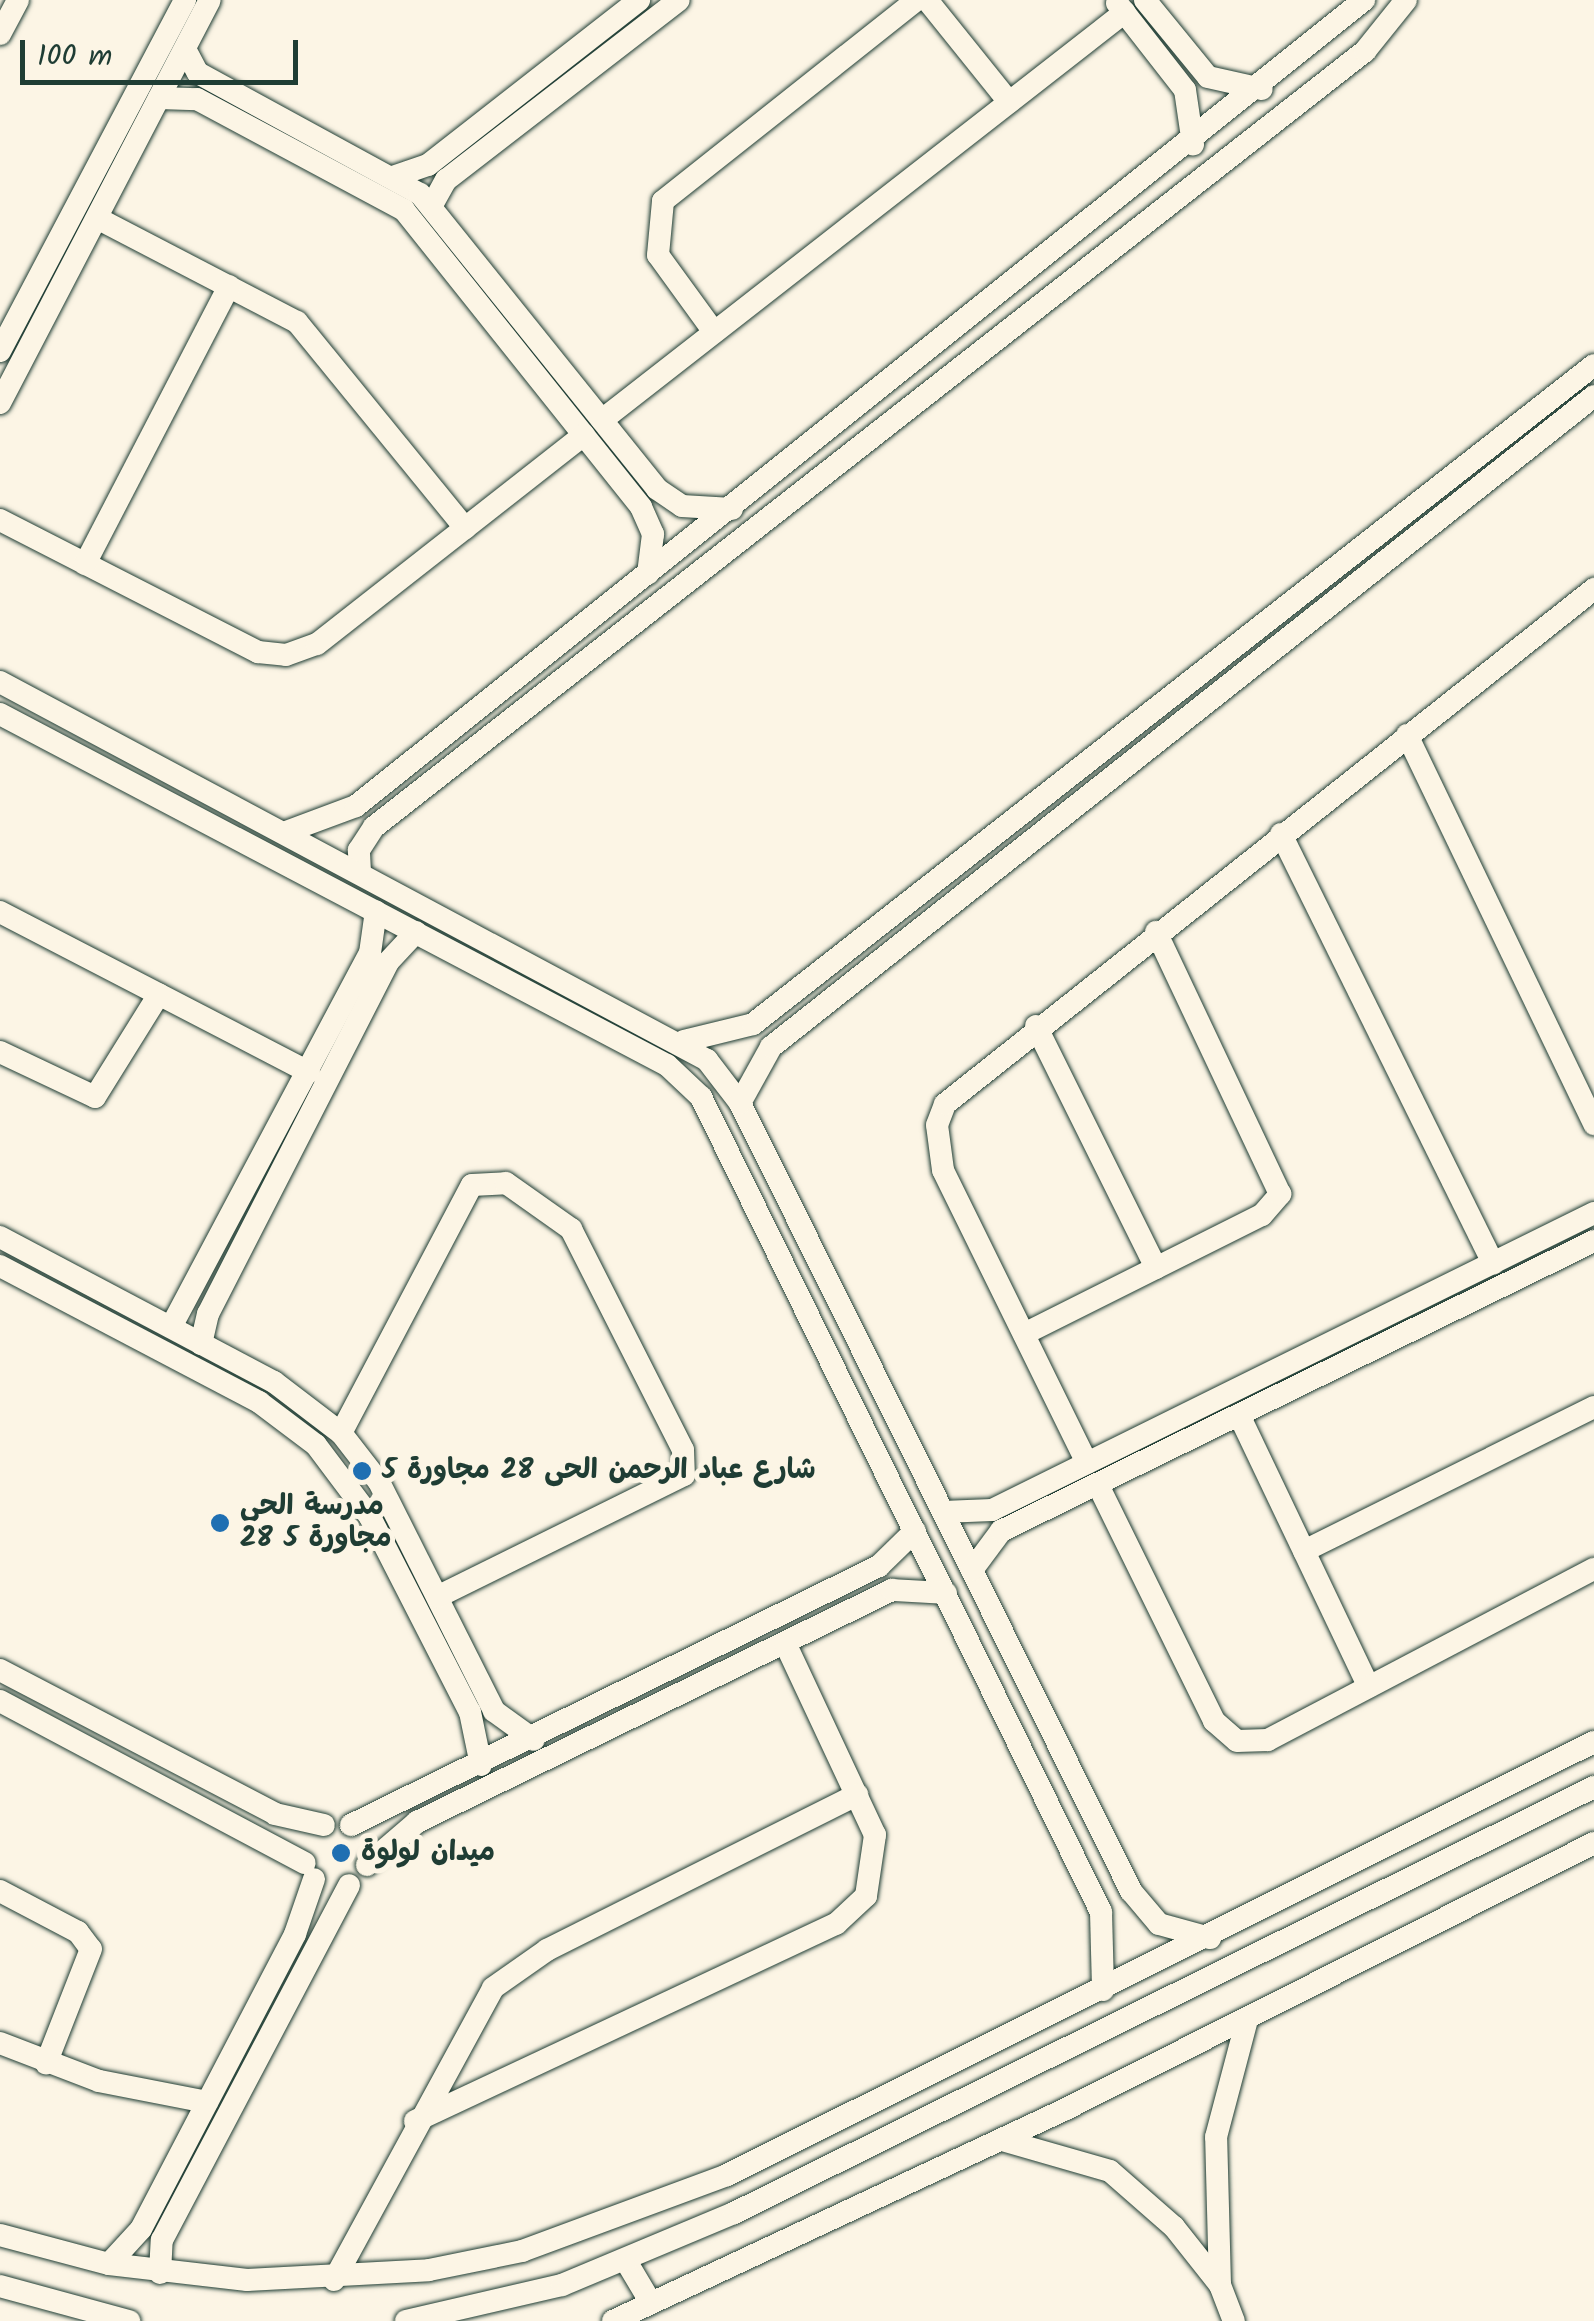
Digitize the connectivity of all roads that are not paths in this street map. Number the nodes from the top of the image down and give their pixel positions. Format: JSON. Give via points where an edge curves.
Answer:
{"nodes":[{"id":1,"x":18,"y":0,"type":"edge"},
{"id":2,"x":185,"y":0,"type":"edge"},
{"id":3,"x":210,"y":0,"type":"edge"},
{"id":4,"x":639,"y":0,"type":"edge"},
{"id":5,"x":679,"y":0,"type":"edge"},
{"id":6,"x":917,"y":0,"type":"edge"},
{"id":7,"x":927,"y":0,"type":"edge"},
{"id":8,"x":1146,"y":0,"type":"edge"},
{"id":9,"x":1364,"y":0,"type":"edge"},
{"id":10,"x":1406,"y":0,"type":"edge"},
{"id":11,"x":1120,"y":6,"type":"edge"},
{"id":12,"x":0,"y":34,"type":"edge"},
{"id":13,"x":185,"y":50,"type":"junction"},
{"id":14,"x":1262,"y":89,"type":"junction"},
{"id":15,"x":159,"y":98,"type":"junction"},
{"id":16,"x":1009,"y":102,"type":"junction"},
{"id":17,"x":1193,"y":144,"type":"junction"},
{"id":18,"x":393,"y":176,"type":"junction"},
{"id":19,"x":432,"y":205,"type":"junction"},
{"id":20,"x":96,"y":218,"type":"junction"},
{"id":21,"x":229,"y":286,"type":"junction"},
{"id":22,"x":714,"y":332,"type":"junction"},
{"id":23,"x":2,"y":344,"type":"edge"},
{"id":24,"x":1594,"y":365,"type":"edge"},
{"id":25,"x":1594,"y":396,"type":"edge"},
{"id":26,"x":0,"y":403,"type":"edge"},
{"id":27,"x":1567,"y":418,"type":"junction"},
{"id":28,"x":602,"y":420,"type":"junction"},
{"id":29,"x":1594,"y":424,"type":"edge"},
{"id":30,"x":584,"y":435,"type":"junction"},
{"id":31,"x":732,"y":508,"type":"junction"},
{"id":32,"x":0,"y":520,"type":"edge"},
{"id":33,"x":464,"y":528,"type":"junction"},
{"id":34,"x":85,"y":564,"type":"junction"},
{"id":35,"x":648,"y":574,"type":"junction"},
{"id":36,"x":1594,"y":589,"type":"edge"},
{"id":37,"x":1234,"y":646,"type":"junction"},
{"id":38,"x":1250,"y":668,"type":"junction"},
{"id":39,"x":0,"y":682,"type":"edge"},
{"id":40,"x":40,"y":704,"type":"junction"},
{"id":41,"x":0,"y":714,"type":"edge"},
{"id":42,"x":29,"y":729,"type":"junction"},
{"id":43,"x":1407,"y":736,"type":"junction"},
{"id":44,"x":286,"y":832,"type":"junction"},
{"id":45,"x":1281,"y":834,"type":"junction"},
{"id":46,"x":360,"y":872,"type":"junction"},
{"id":47,"x":0,"y":912,"type":"edge"},
{"id":48,"x":376,"y":912,"type":"junction"},
{"id":49,"x":416,"y":932,"type":"junction"},
{"id":50,"x":1156,"y":932,"type":"junction"},
{"id":51,"x":159,"y":994,"type":"junction"},
{"id":52,"x":1036,"y":1026,"type":"junction"},
{"id":53,"x":684,"y":1041,"type":"junction"},
{"id":54,"x":0,"y":1052,"type":"edge"},
{"id":55,"x":309,"y":1072,"type":"junction"},
{"id":56,"x":740,"y":1102,"type":"junction"},
{"id":57,"x":1594,"y":1124,"type":"edge"},
{"id":58,"x":1594,"y":1213,"type":"edge"},
{"id":59,"x":0,"y":1238,"type":"edge"},
{"id":60,"x":808,"y":1238,"type":"junction"},
{"id":61,"x":1594,"y":1241,"type":"edge"},
{"id":62,"x":780,"y":1252,"type":"junction"},
{"id":63,"x":1493,"y":1263,"type":"junction"},
{"id":64,"x":1156,"y":1268,"type":"junction"},
{"id":65,"x":3,"y":1270,"type":"edge"},
{"id":66,"x":170,"y":1328,"type":"junction"},
{"id":67,"x":1024,"y":1334,"type":"junction"},
{"id":68,"x":201,"y":1344,"type":"junction"},
{"id":69,"x":1594,"y":1407,"type":"edge"},
{"id":70,"x":1239,"y":1416,"type":"junction"},
{"id":71,"x":341,"y":1433,"type":"junction"},
{"id":72,"x":1092,"y":1474,"type":"junction"},
{"id":73,"x":944,"y":1512,"type":"junction"},
{"id":74,"x":996,"y":1520,"type":"junction"},
{"id":75,"x":915,"y":1530,"type":"junction"},
{"id":76,"x":1304,"y":1551,"type":"junction"},
{"id":77,"x":972,"y":1570,"type":"junction"},
{"id":78,"x":1594,"y":1570,"type":"edge"},
{"id":79,"x":946,"y":1593,"type":"junction"},
{"id":80,"x":437,"y":1597,"type":"junction"},
{"id":81,"x":785,"y":1643,"type":"junction"},
{"id":82,"x":0,"y":1670,"type":"edge"},
{"id":83,"x":1368,"y":1688,"type":"junction"},
{"id":84,"x":0,"y":1700,"type":"edge"},
{"id":85,"x":534,"y":1740,"type":"junction"},
{"id":86,"x":1594,"y":1742,"type":"edge"},
{"id":87,"x":482,"y":1765,"type":"junction"},
{"id":88,"x":1594,"y":1787,"type":"edge"},
{"id":89,"x":857,"y":1795,"type":"junction"},
{"id":90,"x":324,"y":1825,"type":"junction"},
{"id":91,"x":351,"y":1826,"type":"junction"},
{"id":92,"x":1594,"y":1843,"type":"edge"},
{"id":93,"x":367,"y":1865,"type":"junction"},
{"id":94,"x":310,"y":1871,"type":"junction"},
{"id":95,"x":349,"y":1885,"type":"junction"},
{"id":96,"x":0,"y":1892,"type":"edge"},
{"id":97,"x":1210,"y":1938,"type":"junction"},
{"id":98,"x":1103,"y":1990,"type":"junction"},
{"id":99,"x":1247,"y":2020,"type":"junction"},
{"id":100,"x":0,"y":2043,"type":"edge"},
{"id":101,"x":46,"y":2064,"type":"junction"},
{"id":102,"x":208,"y":2102,"type":"junction"},
{"id":103,"x":872,"y":2103,"type":"junction"},
{"id":104,"x":415,"y":2120,"type":"junction"},
{"id":105,"x":888,"y":2138,"type":"junction"},
{"id":106,"x":1002,"y":2140,"type":"junction"},
{"id":107,"x":0,"y":2235,"type":"edge"},
{"id":108,"x":626,"y":2262,"type":"junction"},
{"id":109,"x":109,"y":2264,"type":"junction"},
{"id":110,"x":160,"y":2272,"type":"junction"},
{"id":111,"x":334,"y":2280,"type":"junction"},
{"id":112,"x":1220,"y":2285,"type":"junction"},
{"id":113,"x":0,"y":2286,"type":"edge"},
{"id":114,"x":651,"y":2304,"type":"junction"},
{"id":115,"x":129,"y":2321,"type":"edge"},
{"id":116,"x":406,"y":2321,"type":"edge"},
{"id":117,"x":613,"y":2321,"type":"edge"},
{"id":118,"x":1234,"y":2321,"type":"edge"}],
"edges":[{"from":1,"to":12,"type":"street"},
{"from":2,"to":23,"type":"street"},
{"from":3,"to":13,"type":"street"},
{"from":4,"to":18,"type":"street","via":[[428,166]]},
{"from":5,"to":19,"type":"street","via":[[446,180]]},
{"from":6,"to":22,"type":"street","via":[[662,201],[658,255]]},
{"from":7,"to":16,"type":"street"},
{"from":8,"to":14,"type":"street","via":[[1208,77]]},
{"from":9,"to":14,"type":"street"},
{"from":10,"to":46,"type":"street","via":[[1364,51],[374,827],[359,850]]},
{"from":11,"to":16,"type":"street"},
{"from":11,"to":17,"type":"street","via":[[1185,90]]},
{"from":13,"to":15,"type":"street"},
{"from":13,"to":18,"type":"street","via":[[198,73]]},
{"from":14,"to":17,"type":"street"},
{"from":15,"to":20,"type":"street"},
{"from":15,"to":30,"type":"street","via":[[197,99],[396,204]]},
{"from":16,"to":22,"type":"street"},
{"from":17,"to":31,"type":"street"},
{"from":18,"to":19,"type":"street"},
{"from":19,"to":28,"type":"street"},
{"from":20,"to":21,"type":"street"},
{"from":20,"to":26,"type":"street"},
{"from":21,"to":33,"type":"street","via":[[306,330]]},
{"from":21,"to":34,"type":"street"},
{"from":22,"to":28,"type":"street"},
{"from":24,"to":37,"type":"street"},
{"from":25,"to":27,"type":"street"},
{"from":27,"to":29,"type":"street"},
{"from":27,"to":38,"type":"street"},
{"from":28,"to":31,"type":"street","via":[[669,499]]},
{"from":30,"to":33,"type":"street"},
{"from":30,"to":35,"type":"street","via":[[649,519]]},
{"from":31,"to":35,"type":"street"},
{"from":32,"to":34,"type":"street"},
{"from":33,"to":34,"type":"street","via":[[317,644],[286,656],[258,652]]},
{"from":35,"to":44,"type":"street","via":[[356,806]]},
{"from":36,"to":43,"type":"street"},
{"from":37,"to":38,"type":"street"},
{"from":37,"to":53,"type":"street","via":[[753,1024]]},
{"from":38,"to":56,"type":"street","via":[[771,1047]]},
{"from":39,"to":40,"type":"street"},
{"from":40,"to":42,"type":"street"},
{"from":40,"to":44,"type":"street"},
{"from":41,"to":42,"type":"street"},
{"from":42,"to":48,"type":"street"},
{"from":43,"to":45,"type":"street"},
{"from":43,"to":57,"type":"street"},
{"from":44,"to":46,"type":"street"},
{"from":45,"to":50,"type":"street"},
{"from":45,"to":63,"type":"street"},
{"from":46,"to":53,"type":"street"},
{"from":47,"to":51,"type":"street"},
{"from":48,"to":49,"type":"street"},
{"from":48,"to":55,"type":"street","via":[[370,952]]},
{"from":49,"to":62,"type":"street","via":[[686,1080],[714,1116]]},
{"from":49,"to":68,"type":"street","via":[[388,962],[208,1314]]},
{"from":50,"to":52,"type":"street"},
{"from":50,"to":64,"type":"street","via":[[1280,1194],[1270,1210]]},
{"from":51,"to":54,"type":"street","via":[[95,1097]]},
{"from":51,"to":55,"type":"street"},
{"from":52,"to":64,"type":"street"},
{"from":52,"to":67,"type":"street","via":[[959,1086],[937,1125],[943,1170]]},
{"from":53,"to":56,"type":"street"},
{"from":55,"to":66,"type":"street"},
{"from":56,"to":60,"type":"street"},
{"from":58,"to":63,"type":"street"},
{"from":59,"to":66,"type":"street"},
{"from":60,"to":62,"type":"street"},
{"from":60,"to":73,"type":"street"},
{"from":61,"to":70,"type":"street"},
{"from":62,"to":75,"type":"street"},
{"from":63,"to":72,"type":"street"},
{"from":64,"to":67,"type":"street"},
{"from":65,"to":87,"type":"street","via":[[259,1402],[316,1445],[370,1517],[470,1712]]},
{"from":66,"to":68,"type":"street"},
{"from":67,"to":72,"type":"street"},
{"from":68,"to":71,"type":"street"},
{"from":69,"to":76,"type":"street"},
{"from":70,"to":72,"type":"street"},
{"from":70,"to":76,"type":"street"},
{"from":71,"to":80,"type":"street","via":[[379,1482]]},
{"from":71,"to":80,"type":"street","via":[[472,1185],[506,1182],[572,1228],[683,1450],[684,1475]]},
{"from":72,"to":74,"type":"street"},
{"from":72,"to":83,"type":"street","via":[[1224,1734],[1268,1740]]},
{"from":73,"to":74,"type":"street"},
{"from":73,"to":77,"type":"street"},
{"from":74,"to":77,"type":"street"},
{"from":75,"to":79,"type":"street"},
{"from":75,"to":85,"type":"street","via":[[879,1566]]},
{"from":76,"to":83,"type":"street"},
{"from":77,"to":97,"type":"street","via":[[1131,1891],[1159,1924]]},
{"from":78,"to":83,"type":"street"},
{"from":79,"to":81,"type":"street","via":[[905,1586]]},
{"from":79,"to":98,"type":"street","via":[[1101,1912]]},
{"from":80,"to":85,"type":"street","via":[[494,1711]]},
{"from":81,"to":89,"type":"street"},
{"from":81,"to":93,"type":"street","via":[[417,1822]]},
{"from":82,"to":90,"type":"street","via":[[276,1814]]},
{"from":84,"to":94,"type":"street"},
{"from":85,"to":87,"type":"street"},
{"from":86,"to":97,"type":"street"},
{"from":87,"to":91,"type":"street"},
{"from":88,"to":105,"type":"street"},
{"from":89,"to":104,"type":"street","via":[[509,1973],[468,2020]]},
{"from":89,"to":104,"type":"street","via":[[878,1856],[853,1912]]},
{"from":90,"to":91,"type":"street"},
{"from":90,"to":94,"type":"street","via":[[305,1844]]},
{"from":91,"to":93,"type":"street","via":[[364,1838]]},
{"from":92,"to":99,"type":"street"},
{"from":93,"to":95,"type":"street"},
{"from":94,"to":95,"type":"street"},
{"from":94,"to":102,"type":"street"},
{"from":95,"to":110,"type":"street","via":[[162,2240]]},
{"from":96,"to":101,"type":"street","via":[[78,1932],[91,1949]]},
{"from":97,"to":98,"type":"street"},
{"from":98,"to":103,"type":"street"},
{"from":99,"to":106,"type":"street"},
{"from":99,"to":112,"type":"street","via":[[1216,2137]]},
{"from":100,"to":101,"type":"street"},
{"from":101,"to":102,"type":"street"},
{"from":102,"to":109,"type":"street","via":[[137,2236]]},
{"from":103,"to":105,"type":"street"},
{"from":103,"to":111,"type":"street","via":[[604,2224],[447,2266]]},
{"from":104,"to":111,"type":"street"},
{"from":105,"to":108,"type":"street"},
{"from":106,"to":112,"type":"street","via":[[1110,2171]]},
{"from":106,"to":114,"type":"street"},
{"from":107,"to":109,"type":"street"},
{"from":108,"to":114,"type":"street"},
{"from":108,"to":116,"type":"street","via":[[486,2307]]},
{"from":109,"to":110,"type":"street"},
{"from":110,"to":111,"type":"street"},
{"from":112,"to":118,"type":"street"},
{"from":113,"to":115,"type":"street"},
{"from":114,"to":117,"type":"street"}]}
